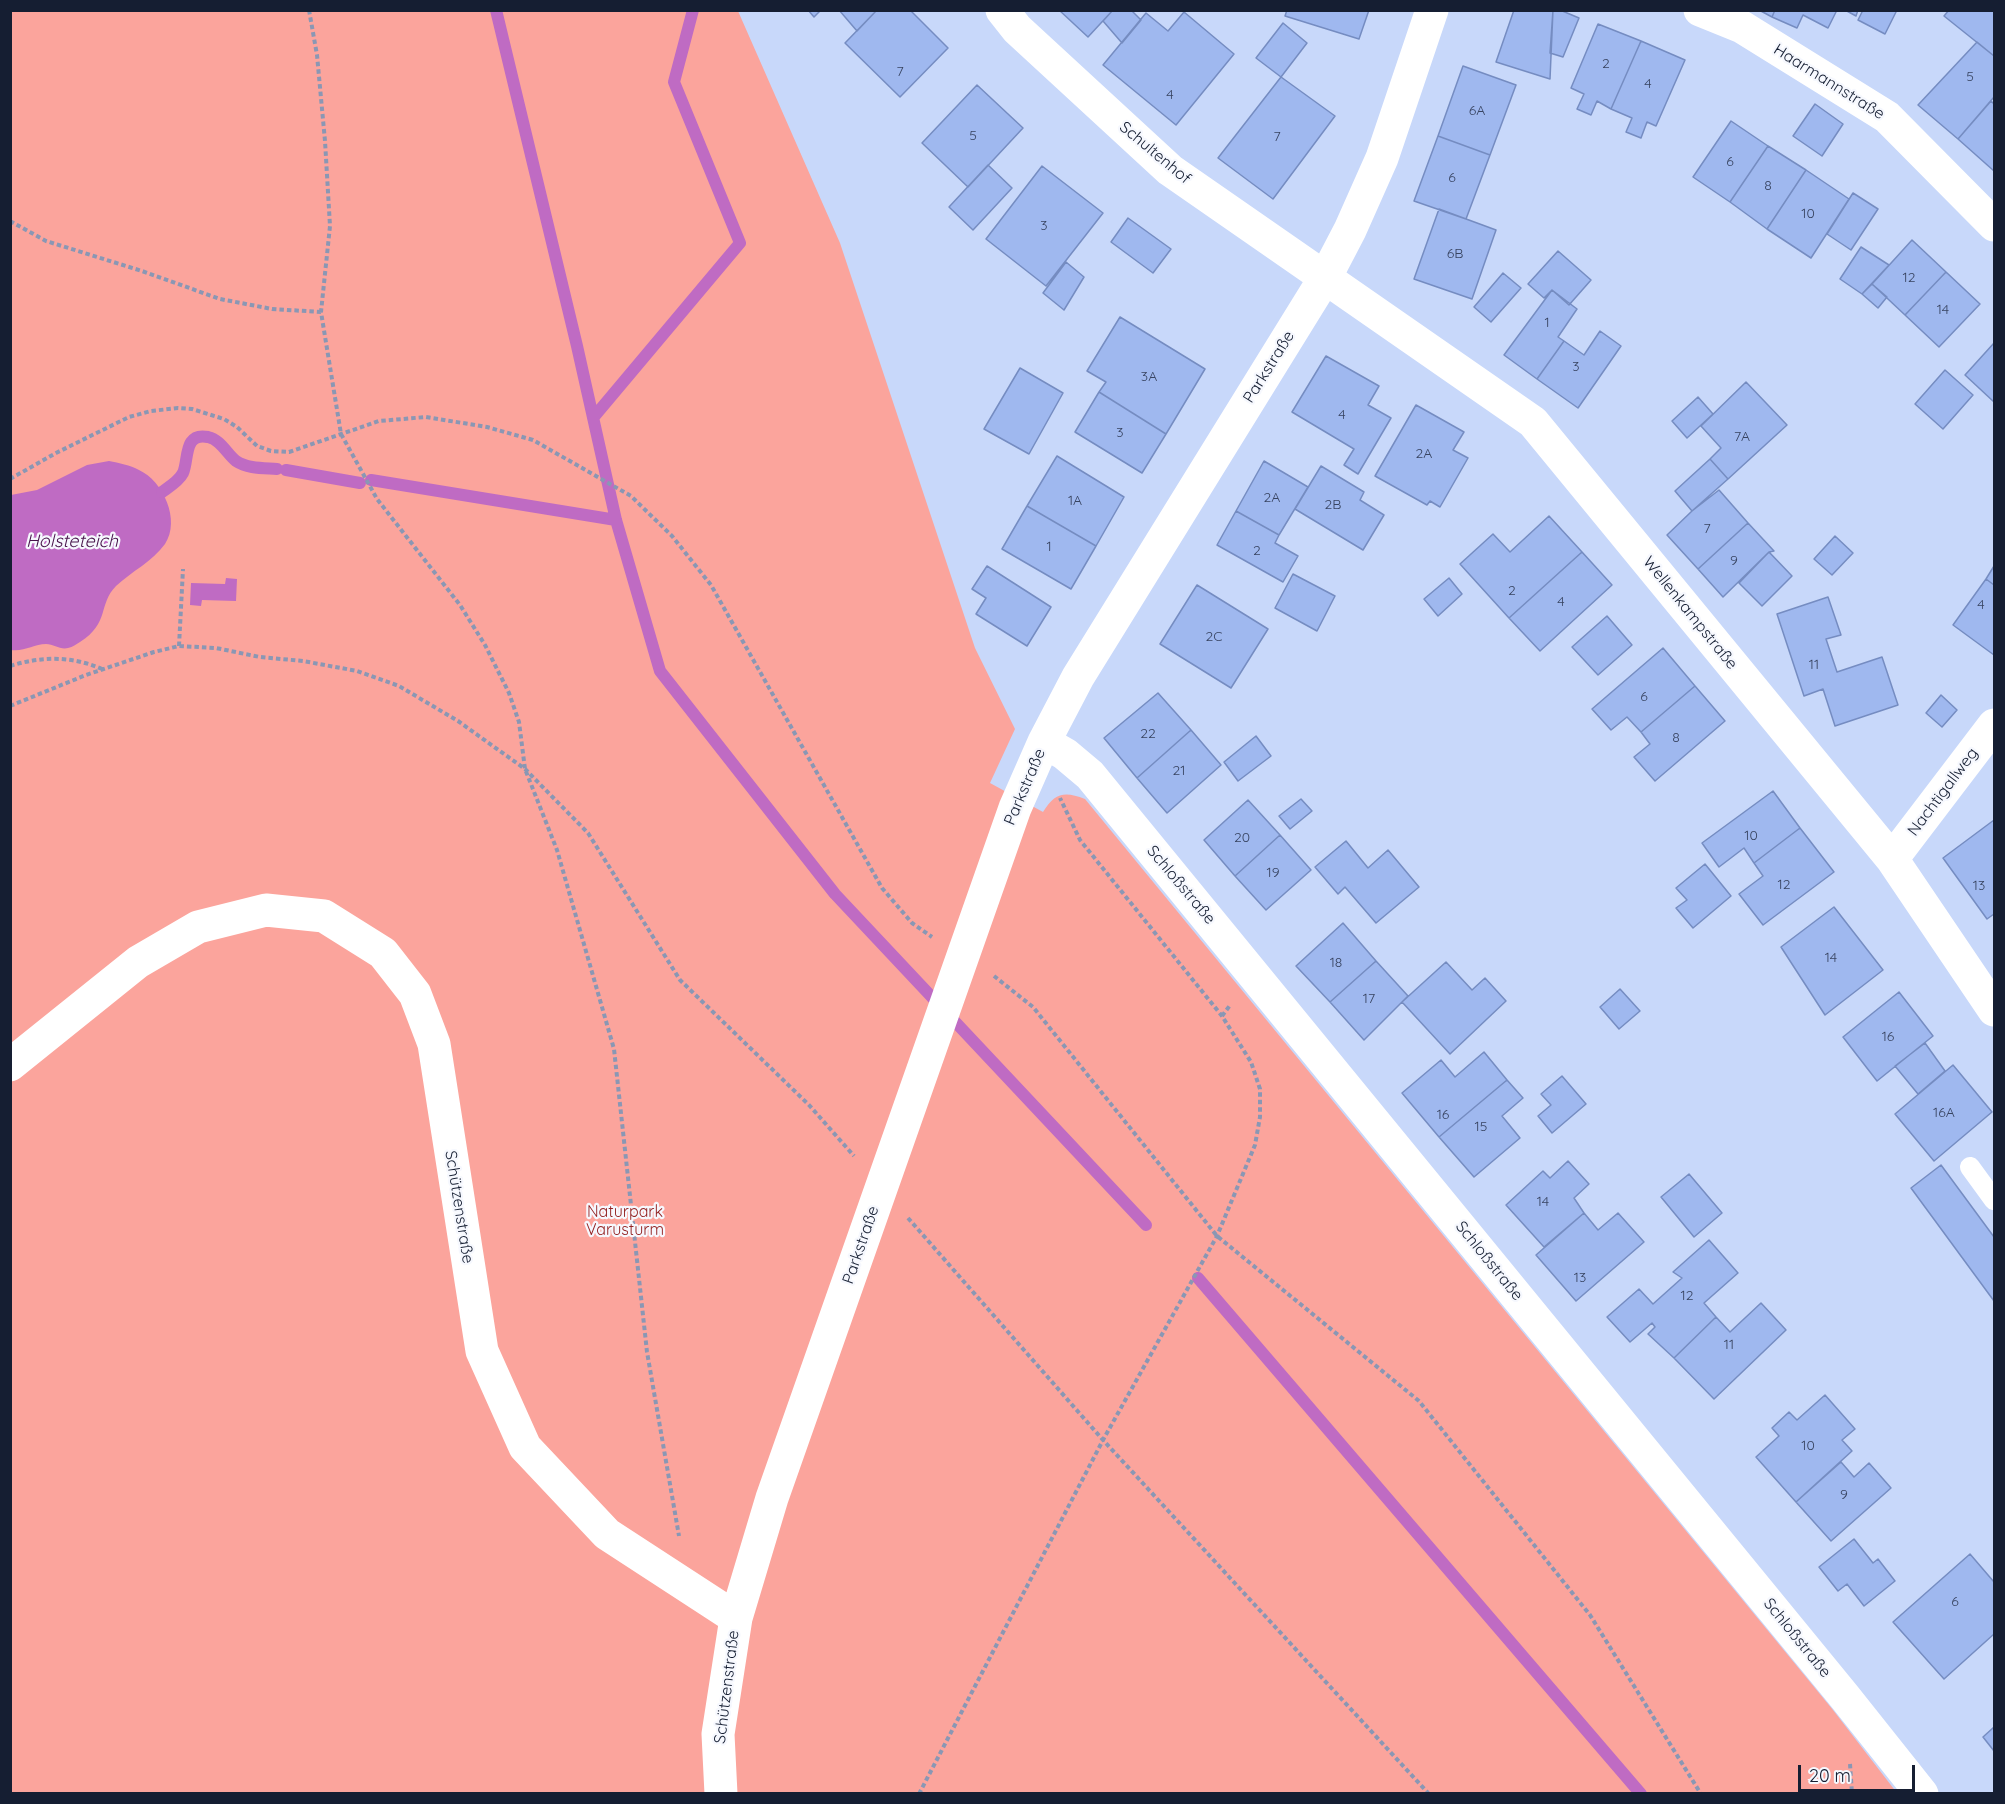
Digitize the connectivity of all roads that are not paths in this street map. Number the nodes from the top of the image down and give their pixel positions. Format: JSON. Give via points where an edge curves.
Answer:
{"nodes":[{"id":1,"x":1002,"y":10,"type":"edge"},
{"id":2,"x":1432,"y":10,"type":"edge"},
{"id":3,"x":1700,"y":10,"type":"edge"},
{"id":4,"x":1995,"y":225,"type":"edge"},
{"id":5,"x":1326,"y":276,"type":"junction"},
{"id":6,"x":1995,"y":725,"type":"edge"},
{"id":7,"x":1044,"y":742,"type":"junction"},
{"id":8,"x":1892,"y":859,"type":"junction"},
{"id":9,"x":1995,"y":1010,"type":"edge"},
{"id":10,"x":10,"y":1065,"type":"edge"},
{"id":11,"x":1970,"y":1167,"type":"dead end"},
{"id":12,"x":1995,"y":1200,"type":"edge"},
{"id":13,"x":736,"y":1618,"type":"junction"},
{"id":14,"x":721,"y":1794,"type":"edge"},
{"id":15,"x":1922,"y":1794,"type":"edge"}],
"edges":[{"from":1,"to":5,"type":"street","name":"Schultenhof","via":[[1017,29],[1170,170]]},
{"from":2,"to":5,"type":"street","name":"Parkstraße","via":[[1382,158]]},
{"from":3,"to":4,"type":"street","name":"Haarmannstraße","via":[[1742,27],[1887,117]]},
{"from":5,"to":7,"type":"street","name":"Parkstraße","via":[[1078,677]]},
{"from":5,"to":8,"type":"street","name":"Wellenkampstraße","via":[[1533,422]]},
{"from":6,"to":8,"type":"street","name":"Nachtigallweg"},
{"from":7,"to":13,"type":"street","name":"Parkstraße","via":[[1015,808],[772,1498]]},
{"from":7,"to":15,"type":"street","name":"Schloßstraße","via":[[1090,775]]},
{"from":8,"to":9,"type":"street","name":"Wellenkampstraße"},
{"from":10,"to":13,"type":"street","name":"Schützenstraße","via":[[138,962],[198,927],[266,910],[324,916],[383,953],[415,994],[434,1044],[482,1352],[525,1447],[607,1534]]},
{"from":11,"to":12,"type":"lane"},
{"from":13,"to":14,"type":"street","name":"Schützenstraße","via":[[718,1734]]}]}
